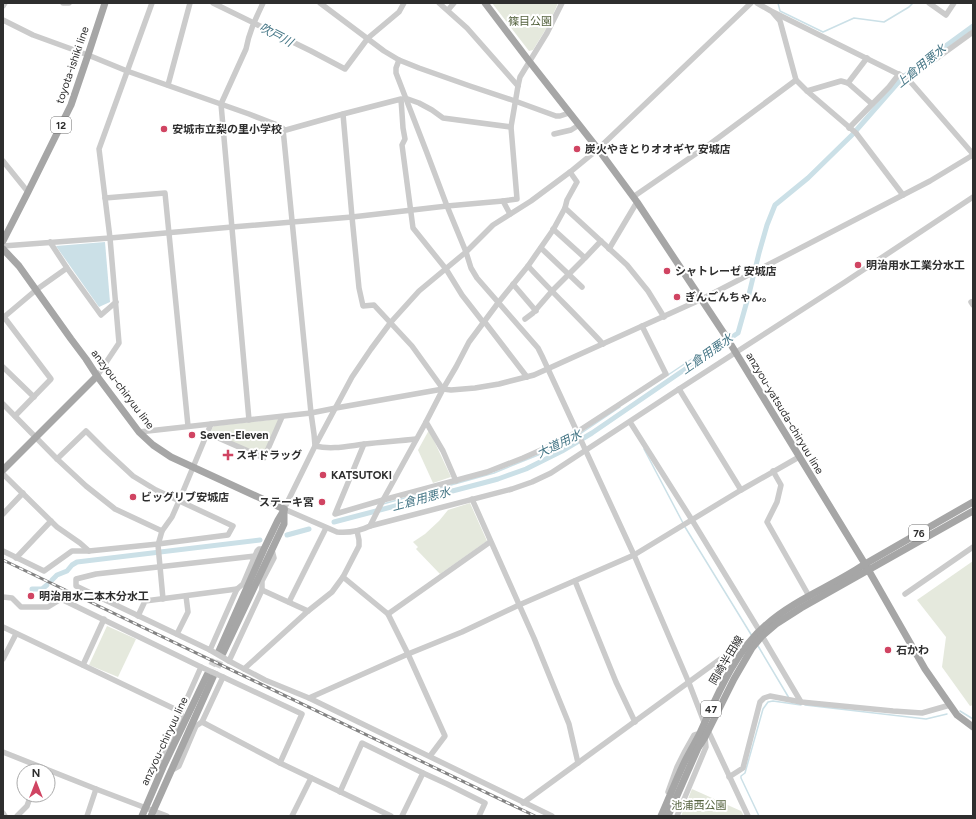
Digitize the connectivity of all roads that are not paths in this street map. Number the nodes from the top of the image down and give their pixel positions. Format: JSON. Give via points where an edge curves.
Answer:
{"nodes":[{"id":1,"x":63,"y":3,"type":"edge"},
{"id":2,"x":69,"y":3,"type":"edge"},
{"id":3,"x":105,"y":3,"type":"edge"},
{"id":4,"x":152,"y":3,"type":"edge"},
{"id":5,"x":190,"y":3,"type":"edge"},
{"id":6,"x":213,"y":3,"type":"edge"},
{"id":7,"x":263,"y":3,"type":"edge"},
{"id":8,"x":404,"y":3,"type":"edge"},
{"id":9,"x":439,"y":3,"type":"edge"},
{"id":10,"x":454,"y":3,"type":"edge"},
{"id":11,"x":485,"y":3,"type":"edge"},
{"id":12,"x":562,"y":3,"type":"edge"},
{"id":13,"x":751,"y":3,"type":"edge"},
{"id":14,"x":757,"y":3,"type":"edge"},
{"id":15,"x":929,"y":3,"type":"edge"},
{"id":16,"x":954,"y":3,"type":"edge"},
{"id":17,"x":324,"y":4,"type":"edge"},
{"id":18,"x":448,"y":10,"type":"junction"},
{"id":19,"x":776,"y":13,"type":"junction"},
{"id":20,"x":3,"y":20,"type":"edge"},
{"id":21,"x":253,"y":23,"type":"junction"},
{"id":22,"x":973,"y":32,"type":"edge"},
{"id":23,"x":368,"y":38,"type":"junction"},
{"id":24,"x":88,"y":55,"type":"junction"},
{"id":25,"x":867,"y":58,"type":"junction"},
{"id":26,"x":399,"y":60,"type":"junction"},
{"id":27,"x":529,"y":61,"type":"junction"},
{"id":28,"x":127,"y":71,"type":"junction"},
{"id":29,"x":901,"y":74,"type":"junction"},
{"id":30,"x":908,"y":79,"type":"junction"},
{"id":31,"x":796,"y":80,"type":"junction"},
{"id":32,"x":848,"y":83,"type":"junction"},
{"id":33,"x":168,"y":85,"type":"junction"},
{"id":34,"x":518,"y":86,"type":"junction"},
{"id":35,"x":807,"y":91,"type":"junction"},
{"id":36,"x":404,"y":99,"type":"junction"},
{"id":37,"x":516,"y":101,"type":"junction"},
{"id":38,"x":221,"y":104,"type":"junction"},
{"id":39,"x":872,"y":104,"type":"junction"},
{"id":40,"x":569,"y":113,"type":"junction"},
{"id":41,"x":343,"y":114,"type":"junction"},
{"id":42,"x":579,"y":125,"type":"junction"},
{"id":43,"x":511,"y":127,"type":"junction"},
{"id":44,"x":283,"y":129,"type":"junction"},
{"id":45,"x":852,"y":131,"type":"junction"},
{"id":46,"x":554,"y":134,"type":"dead end"},
{"id":47,"x":598,"y":149,"type":"junction"},
{"id":48,"x":973,"y":154,"type":"edge"},
{"id":49,"x":3,"y":161,"type":"edge"},
{"id":50,"x":570,"y":172,"type":"junction"},
{"id":51,"x":28,"y":192,"type":"junction"},
{"id":52,"x":903,"y":195,"type":"junction"},
{"id":53,"x":973,"y":197,"type":"edge"},
{"id":54,"x":105,"y":198,"type":"junction"},
{"id":55,"x":635,"y":199,"type":"junction"},
{"id":56,"x":502,"y":201,"type":"junction"},
{"id":57,"x":447,"y":206,"type":"junction"},
{"id":58,"x":565,"y":208,"type":"junction"},
{"id":59,"x":410,"y":210,"type":"junction"},
{"id":60,"x":510,"y":214,"type":"junction"},
{"id":61,"x":352,"y":218,"type":"junction"},
{"id":62,"x":292,"y":222,"type":"junction"},
{"id":63,"x":232,"y":227,"type":"junction"},
{"id":64,"x":553,"y":229,"type":"junction"},
{"id":65,"x":169,"y":232,"type":"junction"},
{"id":66,"x":110,"y":238,"type":"junction"},
{"id":67,"x":3,"y":241,"type":"edge"},
{"id":68,"x":601,"y":241,"type":"junction"},
{"id":69,"x":50,"y":242,"type":"junction"},
{"id":70,"x":3,"y":247,"type":"edge"},
{"id":71,"x":541,"y":248,"type":"junction"},
{"id":72,"x":609,"y":249,"type":"junction"},
{"id":73,"x":466,"y":252,"type":"junction"},
{"id":74,"x":584,"y":258,"type":"junction"},
{"id":75,"x":528,"y":266,"type":"junction"},
{"id":76,"x":67,"y":268,"type":"junction"},
{"id":77,"x":446,"y":269,"type":"junction"},
{"id":78,"x":568,"y":274,"type":"junction"},
{"id":79,"x":513,"y":284,"type":"junction"},
{"id":80,"x":582,"y":287,"type":"dead end"},
{"id":81,"x":36,"y":290,"type":"junction"},
{"id":82,"x":552,"y":292,"type":"junction"},
{"id":83,"x":702,"y":299,"type":"junction"},
{"id":84,"x":116,"y":302,"type":"junction"},
{"id":85,"x":498,"y":303,"type":"junction"},
{"id":86,"x":536,"y":311,"type":"junction"},
{"id":87,"x":664,"y":317,"type":"junction"},
{"id":88,"x":4,"y":318,"type":"edge"},
{"id":89,"x":525,"y":319,"type":"dead end"},
{"id":90,"x":484,"y":321,"type":"junction"},
{"id":91,"x":391,"y":322,"type":"junction"},
{"id":92,"x":642,"y":326,"type":"junction"},
{"id":93,"x":603,"y":344,"type":"junction"},
{"id":94,"x":735,"y":352,"type":"junction"},
{"id":95,"x":3,"y":367,"type":"edge"},
{"id":96,"x":548,"y":368,"type":"junction"},
{"id":97,"x":97,"y":376,"type":"junction"},
{"id":98,"x":527,"y":377,"type":"junction"},
{"id":99,"x":443,"y":389,"type":"junction"},
{"id":100,"x":679,"y":389,"type":"junction"},
{"id":101,"x":34,"y":397,"type":"junction"},
{"id":102,"x":3,"y":404,"type":"edge"},
{"id":103,"x":336,"y":408,"type":"junction"},
{"id":104,"x":311,"y":413,"type":"junction"},
{"id":105,"x":15,"y":416,"type":"junction"},
{"id":106,"x":282,"y":417,"type":"junction"},
{"id":107,"x":249,"y":420,"type":"junction"},
{"id":108,"x":426,"y":422,"type":"junction"},
{"id":109,"x":630,"y":422,"type":"junction"},
{"id":110,"x":211,"y":424,"type":"junction"},
{"id":111,"x":188,"y":426,"type":"junction"},
{"id":112,"x":139,"y":432,"type":"junction"},
{"id":113,"x":578,"y":432,"type":"junction"},
{"id":114,"x":207,"y":433,"type":"junction"},
{"id":115,"x":36,"y":437,"type":"junction"},
{"id":116,"x":416,"y":439,"type":"junction"},
{"id":117,"x":364,"y":444,"type":"junction"},
{"id":118,"x":315,"y":446,"type":"junction"},
{"id":119,"x":586,"y":451,"type":"junction"},
{"id":120,"x":799,"y":457,"type":"junction"},
{"id":121,"x":57,"y":459,"type":"junction"},
{"id":122,"x":194,"y":467,"type":"junction"},
{"id":123,"x":3,"y":470,"type":"edge"},
{"id":124,"x":774,"y":471,"type":"junction"},
{"id":125,"x":3,"y":474,"type":"edge"},
{"id":126,"x":456,"y":481,"type":"junction"},
{"id":127,"x":741,"y":490,"type":"junction"},
{"id":128,"x":23,"y":493,"type":"junction"},
{"id":129,"x":472,"y":499,"type":"junction"},
{"id":130,"x":179,"y":501,"type":"junction"},
{"id":131,"x":973,"y":502,"type":"edge"},
{"id":132,"x":381,"y":504,"type":"junction"},
{"id":133,"x":284,"y":509,"type":"junction"},
{"id":134,"x":973,"y":510,"type":"edge"},
{"id":135,"x":3,"y":514,"type":"edge"},
{"id":136,"x":692,"y":520,"type":"junction"},
{"id":137,"x":51,"y":521,"type":"junction"},
{"id":138,"x":370,"y":526,"type":"junction"},
{"id":139,"x":326,"y":528,"type":"junction"},
{"id":140,"x":162,"y":530,"type":"junction"},
{"id":141,"x":357,"y":531,"type":"junction"},
{"id":142,"x":490,"y":542,"type":"junction"},
{"id":143,"x":158,"y":545,"type":"junction"},
{"id":144,"x":973,"y":547,"type":"edge"},
{"id":145,"x":268,"y":550,"type":"junction"},
{"id":146,"x":3,"y":551,"type":"edge"},
{"id":147,"x":89,"y":551,"type":"junction"},
{"id":148,"x":634,"y":555,"type":"junction"},
{"id":149,"x":255,"y":556,"type":"junction"},
{"id":150,"x":16,"y":558,"type":"junction"},
{"id":151,"x":159,"y":566,"type":"junction"},
{"id":152,"x":866,"y":568,"type":"junction"},
{"id":153,"x":343,"y":577,"type":"junction"},
{"id":154,"x":575,"y":581,"type":"junction"},
{"id":155,"x":237,"y":589,"type":"junction"},
{"id":156,"x":262,"y":590,"type":"junction"},
{"id":157,"x":905,"y":594,"type":"dead end"},
{"id":158,"x":186,"y":596,"type":"junction"},
{"id":159,"x":809,"y":596,"type":"junction"},
{"id":160,"x":3,"y":597,"type":"edge"},
{"id":161,"x":163,"y":599,"type":"junction"},
{"id":162,"x":289,"y":602,"type":"junction"},
{"id":163,"x":519,"y":605,"type":"junction"},
{"id":164,"x":308,"y":610,"type":"junction"},
{"id":165,"x":388,"y":614,"type":"junction"},
{"id":166,"x":138,"y":616,"type":"junction"},
{"id":167,"x":104,"y":619,"type":"junction"},
{"id":168,"x":3,"y":627,"type":"edge"},
{"id":169,"x":761,"y":633,"type":"junction"},
{"id":170,"x":16,"y":634,"type":"junction"},
{"id":171,"x":177,"y":634,"type":"junction"},
{"id":172,"x":746,"y":646,"type":"junction"},
{"id":173,"x":210,"y":650,"type":"junction"},
{"id":174,"x":221,"y":652,"type":"tunnel mouth"},
{"id":175,"x":408,"y":654,"type":"junction"},
{"id":176,"x":3,"y":659,"type":"edge"},
{"id":177,"x":229,"y":661,"type":"junction"},
{"id":178,"x":83,"y":665,"type":"junction"},
{"id":179,"x":201,"y":667,"type":"junction"},
{"id":180,"x":244,"y":669,"type":"junction"},
{"id":181,"x":223,"y":677,"type":"junction"},
{"id":182,"x":689,"y":682,"type":"junction"},
{"id":183,"x":309,"y":698,"type":"junction"},
{"id":184,"x":801,"y":702,"type":"junction"},
{"id":185,"x":950,"y":705,"type":"junction"},
{"id":186,"x":181,"y":712,"type":"junction"},
{"id":187,"x":202,"y":722,"type":"junction"},
{"id":188,"x":635,"y":722,"type":"junction"},
{"id":189,"x":704,"y":722,"type":"junction"},
{"id":190,"x":973,"y":727,"type":"edge"},
{"id":191,"x":708,"y":729,"type":"junction"},
{"id":192,"x":702,"y":735,"type":"junction"},
{"id":193,"x":3,"y":752,"type":"edge"},
{"id":194,"x":430,"y":756,"type":"junction"},
{"id":195,"x":27,"y":763,"type":"edge"},
{"id":196,"x":280,"y":763,"type":"junction"},
{"id":197,"x":578,"y":763,"type":"junction"},
{"id":198,"x":163,"y":767,"type":"junction"},
{"id":199,"x":171,"y":770,"type":"junction"},
{"id":200,"x":423,"y":774,"type":"junction"},
{"id":201,"x":56,"y":775,"type":"edge"},
{"id":202,"x":729,"y":777,"type":"junction"},
{"id":203,"x":311,"y":778,"type":"junction"},
{"id":204,"x":96,"y":789,"type":"junction"},
{"id":205,"x":340,"y":792,"type":"junction"},
{"id":206,"x":674,"y":795,"type":"junction"},
{"id":207,"x":28,"y":803,"type":"edge"},
{"id":208,"x":523,"y":803,"type":"junction"},
{"id":209,"x":150,"y":811,"type":"edge"},
{"id":210,"x":3,"y":813,"type":"edge"},
{"id":211,"x":5,"y":816,"type":"edge"},
{"id":212,"x":17,"y":816,"type":"edge"},
{"id":213,"x":87,"y":816,"type":"edge"},
{"id":214,"x":142,"y":816,"type":"edge"},
{"id":215,"x":168,"y":816,"type":"edge"},
{"id":216,"x":292,"y":816,"type":"edge"},
{"id":217,"x":391,"y":816,"type":"edge"},
{"id":218,"x":402,"y":816,"type":"edge"},
{"id":219,"x":479,"y":816,"type":"edge"},
{"id":220,"x":552,"y":816,"type":"edge"},
{"id":221,"x":660,"y":816,"type":"edge"},
{"id":222,"x":668,"y":816,"type":"edge"},
{"id":223,"x":677,"y":816,"type":"edge"},
{"id":224,"x":748,"y":816,"type":"edge"}],
"edges":[{"from":1,"to":2,"type":"street"},
{"from":3,"to":24,"type":"main road","name":"toyota-ishiki line","number":"12"},
{"from":4,"to":28,"type":"street"},
{"from":5,"to":33,"type":"street"},
{"from":6,"to":21,"type":"street"},
{"from":7,"to":21,"type":"street"},
{"from":8,"to":23,"type":"street","via":[[399,12]]},
{"from":9,"to":18,"type":"street"},
{"from":10,"to":18,"type":"street"},
{"from":11,"to":27,"type":"main road","name":"anzyou-yatsuda-chiryuu line"},
{"from":12,"to":27,"type":"street"},
{"from":13,"to":47,"type":"street"},
{"from":14,"to":19,"type":"street"},
{"from":15,"to":16,"type":"street","via":[[946,16]]},
{"from":17,"to":23,"type":"street"},
{"from":18,"to":34,"type":"street"},
{"from":19,"to":25,"type":"street"},
{"from":19,"to":31,"type":"street"},
{"from":20,"to":24,"type":"street","via":[[33,35]]},
{"from":21,"to":23,"type":"street","via":[[344,69]]},
{"from":21,"to":38,"type":"street","via":[[246,49]]},
{"from":22,"to":30,"type":"street"},
{"from":23,"to":26,"type":"street"},
{"from":24,"to":28,"type":"street"},
{"from":24,"to":51,"type":"main road","name":"toyota-ishiki line","number":"12","via":[[71,105]]},
{"from":25,"to":29,"type":"street"},
{"from":25,"to":32,"type":"street"},
{"from":26,"to":36,"type":"street","via":[[396,73]]},
{"from":26,"to":37,"type":"street"},
{"from":27,"to":34,"type":"street"},
{"from":27,"to":40,"type":"main road","name":"anzyou-yatsuda-chiryuu line"},
{"from":28,"to":33,"type":"street"},
{"from":28,"to":54,"type":"street","via":[[98,149]]},
{"from":29,"to":30,"type":"street"},
{"from":29,"to":39,"type":"street"},
{"from":30,"to":48,"type":"street"},
{"from":31,"to":35,"type":"street"},
{"from":31,"to":55,"type":"street"},
{"from":32,"to":35,"type":"street","via":[[841,81]]},
{"from":32,"to":39,"type":"street"},
{"from":33,"to":38,"type":"street"},
{"from":34,"to":37,"type":"street"},
{"from":35,"to":45,"type":"street"},
{"from":36,"to":41,"type":"street"},
{"from":36,"to":43,"type":"street","via":[[419,103],[443,118]]},
{"from":36,"to":57,"type":"street"},
{"from":36,"to":59,"type":"street","via":[[403,128],[406,140],[402,145]]},
{"from":37,"to":40,"type":"street","via":[[556,116]]},
{"from":37,"to":43,"type":"street"},
{"from":38,"to":44,"type":"street"},
{"from":38,"to":63,"type":"street"},
{"from":39,"to":45,"type":"street"},
{"from":40,"to":42,"type":"main road","name":"anzyou-yatsuda-chiryuu line"},
{"from":41,"to":44,"type":"street"},
{"from":41,"to":61,"type":"street"},
{"from":42,"to":46,"type":"street","via":[[572,130]]},
{"from":42,"to":47,"type":"main road","name":"anzyou-yatsuda-chiryuu line"},
{"from":43,"to":56,"type":"street","via":[[517,199]]},
{"from":44,"to":62,"type":"street"},
{"from":45,"to":52,"type":"street"},
{"from":47,"to":50,"type":"street"},
{"from":47,"to":55,"type":"main road","name":"anzyou-yatsuda-chiryuu line"},
{"from":48,"to":52,"type":"street"},
{"from":49,"to":51,"type":"street"},
{"from":50,"to":58,"type":"street","via":[[576,182]]},
{"from":50,"to":60,"type":"street"},
{"from":51,"to":67,"type":"main road","name":"toyota-ishiki line","number":"12"},
{"from":52,"to":83,"type":"street"},
{"from":53,"to":94,"type":"street"},
{"from":54,"to":65,"type":"street","via":[[165,193]]},
{"from":54,"to":66,"type":"street"},
{"from":55,"to":72,"type":"street"},
{"from":55,"to":83,"type":"main road","name":"anzyou-yatsuda-chiryuu line"},
{"from":56,"to":57,"type":"street"},
{"from":56,"to":60,"type":"street"},
{"from":57,"to":59,"type":"street"},
{"from":57,"to":73,"type":"street"},
{"from":58,"to":64,"type":"street"},
{"from":58,"to":68,"type":"street"},
{"from":59,"to":61,"type":"street"},
{"from":59,"to":77,"type":"street","via":[[414,228]]},
{"from":60,"to":73,"type":"street","via":[[493,225]]},
{"from":61,"to":62,"type":"street"},
{"from":61,"to":91,"type":"street","via":[[363,306],[374,305]]},
{"from":62,"to":63,"type":"street"},
{"from":62,"to":104,"type":"street"},
{"from":63,"to":65,"type":"street"},
{"from":63,"to":107,"type":"street"},
{"from":64,"to":71,"type":"street"},
{"from":64,"to":74,"type":"street"},
{"from":65,"to":66,"type":"street"},
{"from":65,"to":111,"type":"street"},
{"from":66,"to":69,"type":"street"},
{"from":66,"to":84,"type":"street"},
{"from":68,"to":72,"type":"street"},
{"from":68,"to":74,"type":"street"},
{"from":69,"to":70,"type":"street"},
{"from":69,"to":76,"type":"street"},
{"from":70,"to":81,"type":"main road","name":"anzyou-chiryuu line"},
{"from":71,"to":75,"type":"street"},
{"from":71,"to":78,"type":"street"},
{"from":72,"to":87,"type":"street","via":[[627,265],[648,291]]},
{"from":73,"to":77,"type":"street"},
{"from":73,"to":85,"type":"street","via":[[472,271]]},
{"from":74,"to":78,"type":"street"},
{"from":75,"to":79,"type":"street"},
{"from":75,"to":82,"type":"street"},
{"from":76,"to":81,"type":"street"},
{"from":76,"to":84,"type":"street","via":[[102,315]]},
{"from":77,"to":90,"type":"street","via":[[462,295]]},
{"from":77,"to":91,"type":"street","via":[[419,291]]},
{"from":78,"to":80,"type":"street"},
{"from":78,"to":82,"type":"street"},
{"from":79,"to":85,"type":"street"},
{"from":79,"to":86,"type":"street"},
{"from":81,"to":88,"type":"street"},
{"from":81,"to":97,"type":"main road","name":"anzyou-chiryuu line"},
{"from":82,"to":86,"type":"street"},
{"from":82,"to":93,"type":"street"},
{"from":83,"to":87,"type":"street"},
{"from":83,"to":94,"type":"main road","name":"anzyou-yatsuda-chiryuu line"},
{"from":84,"to":97,"type":"street","via":[[119,343]]},
{"from":85,"to":90,"type":"street"},
{"from":85,"to":96,"type":"street","via":[[538,348]]},
{"from":86,"to":89,"type":"street"},
{"from":87,"to":92,"type":"street"},
{"from":88,"to":101,"type":"street","via":[[51,379]]},
{"from":90,"to":98,"type":"street"},
{"from":90,"to":99,"type":"street","via":[[469,342]]},
{"from":91,"to":99,"type":"street"},
{"from":91,"to":103,"type":"street","via":[[352,377]]},
{"from":92,"to":93,"type":"street"},
{"from":92,"to":113,"type":"street","via":[[666,374]]},
{"from":93,"to":96,"type":"street"},
{"from":94,"to":100,"type":"street"},
{"from":94,"to":120,"type":"main road","name":"anzyou-yatsuda-chiryuu line"},
{"from":95,"to":101,"type":"street"},
{"from":96,"to":98,"type":"street"},
{"from":96,"to":113,"type":"street"},
{"from":97,"to":112,"type":"main road","name":"anzyou-chiryuu line"},
{"from":97,"to":115,"type":"main road"},
{"from":98,"to":99,"type":"street","via":[[475,388]]},
{"from":99,"to":103,"type":"street"},
{"from":99,"to":108,"type":"street"},
{"from":100,"to":109,"type":"street"},
{"from":100,"to":127,"type":"street"},
{"from":101,"to":105,"type":"street"},
{"from":102,"to":105,"type":"street"},
{"from":103,"to":104,"type":"street"},
{"from":103,"to":118,"type":"street"},
{"from":104,"to":106,"type":"street"},
{"from":104,"to":118,"type":"street"},
{"from":105,"to":115,"type":"street"},
{"from":106,"to":107,"type":"street"},
{"from":106,"to":114,"type":"street","via":[[264,458]]},
{"from":107,"to":110,"type":"street"},
{"from":108,"to":116,"type":"street"},
{"from":108,"to":126,"type":"street"},
{"from":109,"to":119,"type":"street"},
{"from":109,"to":136,"type":"street"},
{"from":110,"to":111,"type":"street"},
{"from":110,"to":114,"type":"street"},
{"from":111,"to":112,"type":"street"},
{"from":112,"to":122,"type":"main road","name":"anzyou-chiryuu line","via":[[171,457]]},
{"from":113,"to":119,"type":"street"},
{"from":113,"to":126,"type":"street","via":[[523,458]]},
{"from":114,"to":122,"type":"street"},
{"from":115,"to":121,"type":"street"},
{"from":115,"to":123,"type":"main road"},
{"from":116,"to":117,"type":"street"},
{"from":116,"to":132,"type":"street"},
{"from":117,"to":118,"type":"street","via":[[338,448]]},
{"from":117,"to":132,"type":"street","via":[[335,514]]},
{"from":118,"to":133,"type":"street"},
{"from":119,"to":129,"type":"street","via":[[532,482]]},
{"from":119,"to":148,"type":"street"},
{"from":120,"to":124,"type":"street"},
{"from":120,"to":152,"type":"main road","name":"anzyou-yatsuda-chiryuu line"},
{"from":121,"to":130,"type":"street","via":[[86,431],[133,476]]},
{"from":121,"to":140,"type":"street","via":[[115,509]]},
{"from":122,"to":130,"type":"street"},
{"from":122,"to":133,"type":"main road","name":"anzyou-chiryuu line"},
{"from":124,"to":127,"type":"street"},
{"from":124,"to":159,"type":"street","via":[[780,486],[777,502],[767,522]]},
{"from":125,"to":128,"type":"street"},
{"from":126,"to":132,"type":"street"},
{"from":127,"to":136,"type":"street"},
{"from":128,"to":135,"type":"street"},
{"from":128,"to":137,"type":"street"},
{"from":129,"to":138,"type":"street"},
{"from":129,"to":142,"type":"street"},
{"from":130,"to":140,"type":"street","via":[[172,517]]},
{"from":130,"to":143,"type":"street","via":[[233,526],[228,535]]},
{"from":131,"to":152,"type":"main road","number":"76"},
{"from":132,"to":138,"type":"street"},
{"from":133,"to":139,"type":"street"},
{"from":133,"to":145,"type":"main road"},
{"from":134,"to":152,"type":"main road","number":"76"},
{"from":136,"to":148,"type":"street"},
{"from":136,"to":169,"type":"street"},
{"from":137,"to":147,"type":"street"},
{"from":137,"to":150,"type":"street"},
{"from":138,"to":141,"type":"street"},
{"from":139,"to":141,"type":"street","via":[[344,533]]},
{"from":139,"to":162,"type":"street"},
{"from":140,"to":143,"type":"street"},
{"from":141,"to":153,"type":"street","via":[[359,546]]},
{"from":142,"to":163,"type":"street"},
{"from":142,"to":165,"type":"street"},
{"from":143,"to":147,"type":"street"},
{"from":143,"to":151,"type":"street"},
{"from":144,"to":157,"type":"street"},
{"from":145,"to":149,"type":"street","via":[[259,549]]},
{"from":145,"to":156,"type":"street","via":[[274,558],[262,581]]},
{"from":145,"to":174,"type":"main road"},
{"from":146,"to":150,"type":"street"},
{"from":147,"to":150,"type":"street","via":[[72,551],[44,571]]},
{"from":148,"to":154,"type":"street"},
{"from":148,"to":182,"type":"street"},
{"from":149,"to":151,"type":"street"},
{"from":149,"to":155,"type":"street","via":[[243,584]]},
{"from":151,"to":161,"type":"street"},
{"from":151,"to":166,"type":"street","via":[[76,579],[76,586]]},
{"from":152,"to":159,"type":"main road","name":"岡崎半田線","number":"47","via":[[847,575]]},
{"from":152,"to":169,"type":"main road","name":"岡崎半田線","number":"47"},
{"from":152,"to":185,"type":"main road","name":"anzyou-yatsuda-chiryuu line","via":[[925,669]]},
{"from":153,"to":164,"type":"street","via":[[332,592]]},
{"from":153,"to":165,"type":"street"},
{"from":154,"to":163,"type":"street"},
{"from":154,"to":188,"type":"street"},
{"from":155,"to":158,"type":"street"},
{"from":155,"to":173,"type":"street"},
{"from":156,"to":162,"type":"street"},
{"from":156,"to":177,"type":"street"},
{"from":158,"to":161,"type":"street"},
{"from":158,"to":171,"type":"street","via":[[188,612]]},
{"from":159,"to":169,"type":"main road","name":"岡崎半田線","number":"47","via":[[775,618]]},
{"from":160,"to":167,"type":"street","via":[[12,598],[21,607],[48,607],[61,599]]},
{"from":161,"to":166,"type":"street","via":[[145,601]]},
{"from":162,"to":164,"type":"street"},
{"from":163,"to":175,"type":"street"},
{"from":163,"to":197,"type":"street","via":[[570,724]]},
{"from":164,"to":180,"type":"street"},
{"from":165,"to":175,"type":"street"},
{"from":166,"to":171,"type":"street"},
{"from":167,"to":178,"type":"street"},
{"from":167,"to":179,"type":"street"},
{"from":168,"to":170,"type":"street"},
{"from":169,"to":172,"type":"main road","name":"岡崎半田線","number":"47","via":[[753,636]]},
{"from":169,"to":184,"type":"street"},
{"from":169,"to":191,"type":"main road","name":"岡崎半田線","number":"47"},
{"from":170,"to":176,"type":"street"},
{"from":170,"to":178,"type":"street"},
{"from":171,"to":173,"type":"street"},
{"from":172,"to":182,"type":"street","via":[[741,644]]},
{"from":172,"to":189,"type":"main road","name":"岡崎半田線","number":"47"},
{"from":173,"to":177,"type":"street","bridge":true},
{"from":175,"to":183,"type":"street"},
{"from":175,"to":194,"type":"street","via":[[445,736]]},
{"from":177,"to":180,"type":"street"},
{"from":178,"to":186,"type":"street"},
{"from":179,"to":181,"type":"street","bridge":true},
{"from":179,"to":186,"type":"street"},
{"from":180,"to":183,"type":"street"},
{"from":181,"to":187,"type":"street"},
{"from":181,"to":196,"type":"street","via":[[302,714]]},
{"from":182,"to":188,"type":"street"},
{"from":182,"to":189,"type":"street"},
{"from":183,"to":194,"type":"street"},
{"from":184,"to":185,"type":"street","via":[[922,713]]},
{"from":184,"to":202,"type":"street","via":[[770,696],[760,702],[743,768]]},
{"from":185,"to":190,"type":"main road","name":"anzyou-yatsuda-chiryuu line","via":[[957,715]]},
{"from":186,"to":198,"type":"street","via":[[181,721],[162,759]]},
{"from":187,"to":196,"type":"street"},
{"from":187,"to":199,"type":"street","via":[[196,726],[179,766]]},
{"from":188,"to":197,"type":"street"},
{"from":189,"to":191,"type":"street"},
{"from":189,"to":192,"type":"main road","name":"岡崎半田線","number":"47"},
{"from":191,"to":192,"type":"main road","name":"岡崎半田線","number":"47"},
{"from":191,"to":202,"type":"street"},
{"from":192,"to":206,"type":"main road","name":"岡崎半田線","number":"47","via":[[685,762]]},
{"from":192,"to":221,"type":"street","via":[[694,735],[685,751]]},
{"from":192,"to":223,"type":"street","via":[[706,748]]},
{"from":193,"to":195,"type":"street"},
{"from":194,"to":208,"type":"street"},
{"from":196,"to":203,"type":"street"},
{"from":197,"to":208,"type":"street"},
{"from":198,"to":199,"type":"main road","name":"anzyou-chiryuu line","via":[[210,676]]},
{"from":198,"to":209,"type":"main road","name":"anzyou-chiryuu line"},
{"from":199,"to":209,"type":"main road","name":"anzyou-chiryuu line"},
{"from":200,"to":205,"type":"street","via":[[362,743]]},
{"from":200,"to":218,"type":"street"},
{"from":200,"to":219,"type":"street","via":[[485,803]]},
{"from":201,"to":204,"type":"street"},
{"from":202,"to":224,"type":"street"},
{"from":203,"to":205,"type":"street"},
{"from":203,"to":216,"type":"street"},
{"from":204,"to":209,"type":"street"},
{"from":204,"to":213,"type":"street"},
{"from":205,"to":217,"type":"street"},
{"from":206,"to":221,"type":"main road","name":"岡崎半田線","number":"47"},
{"from":206,"to":222,"type":"main road","name":"岡崎半田線","number":"47"},
{"from":207,"to":212,"type":"street"},
{"from":208,"to":220,"type":"street"},
{"from":209,"to":214,"type":"main road","name":"anzyou-chiryuu line"},
{"from":209,"to":215,"type":"street"},
{"from":210,"to":211,"type":"street"}]}
